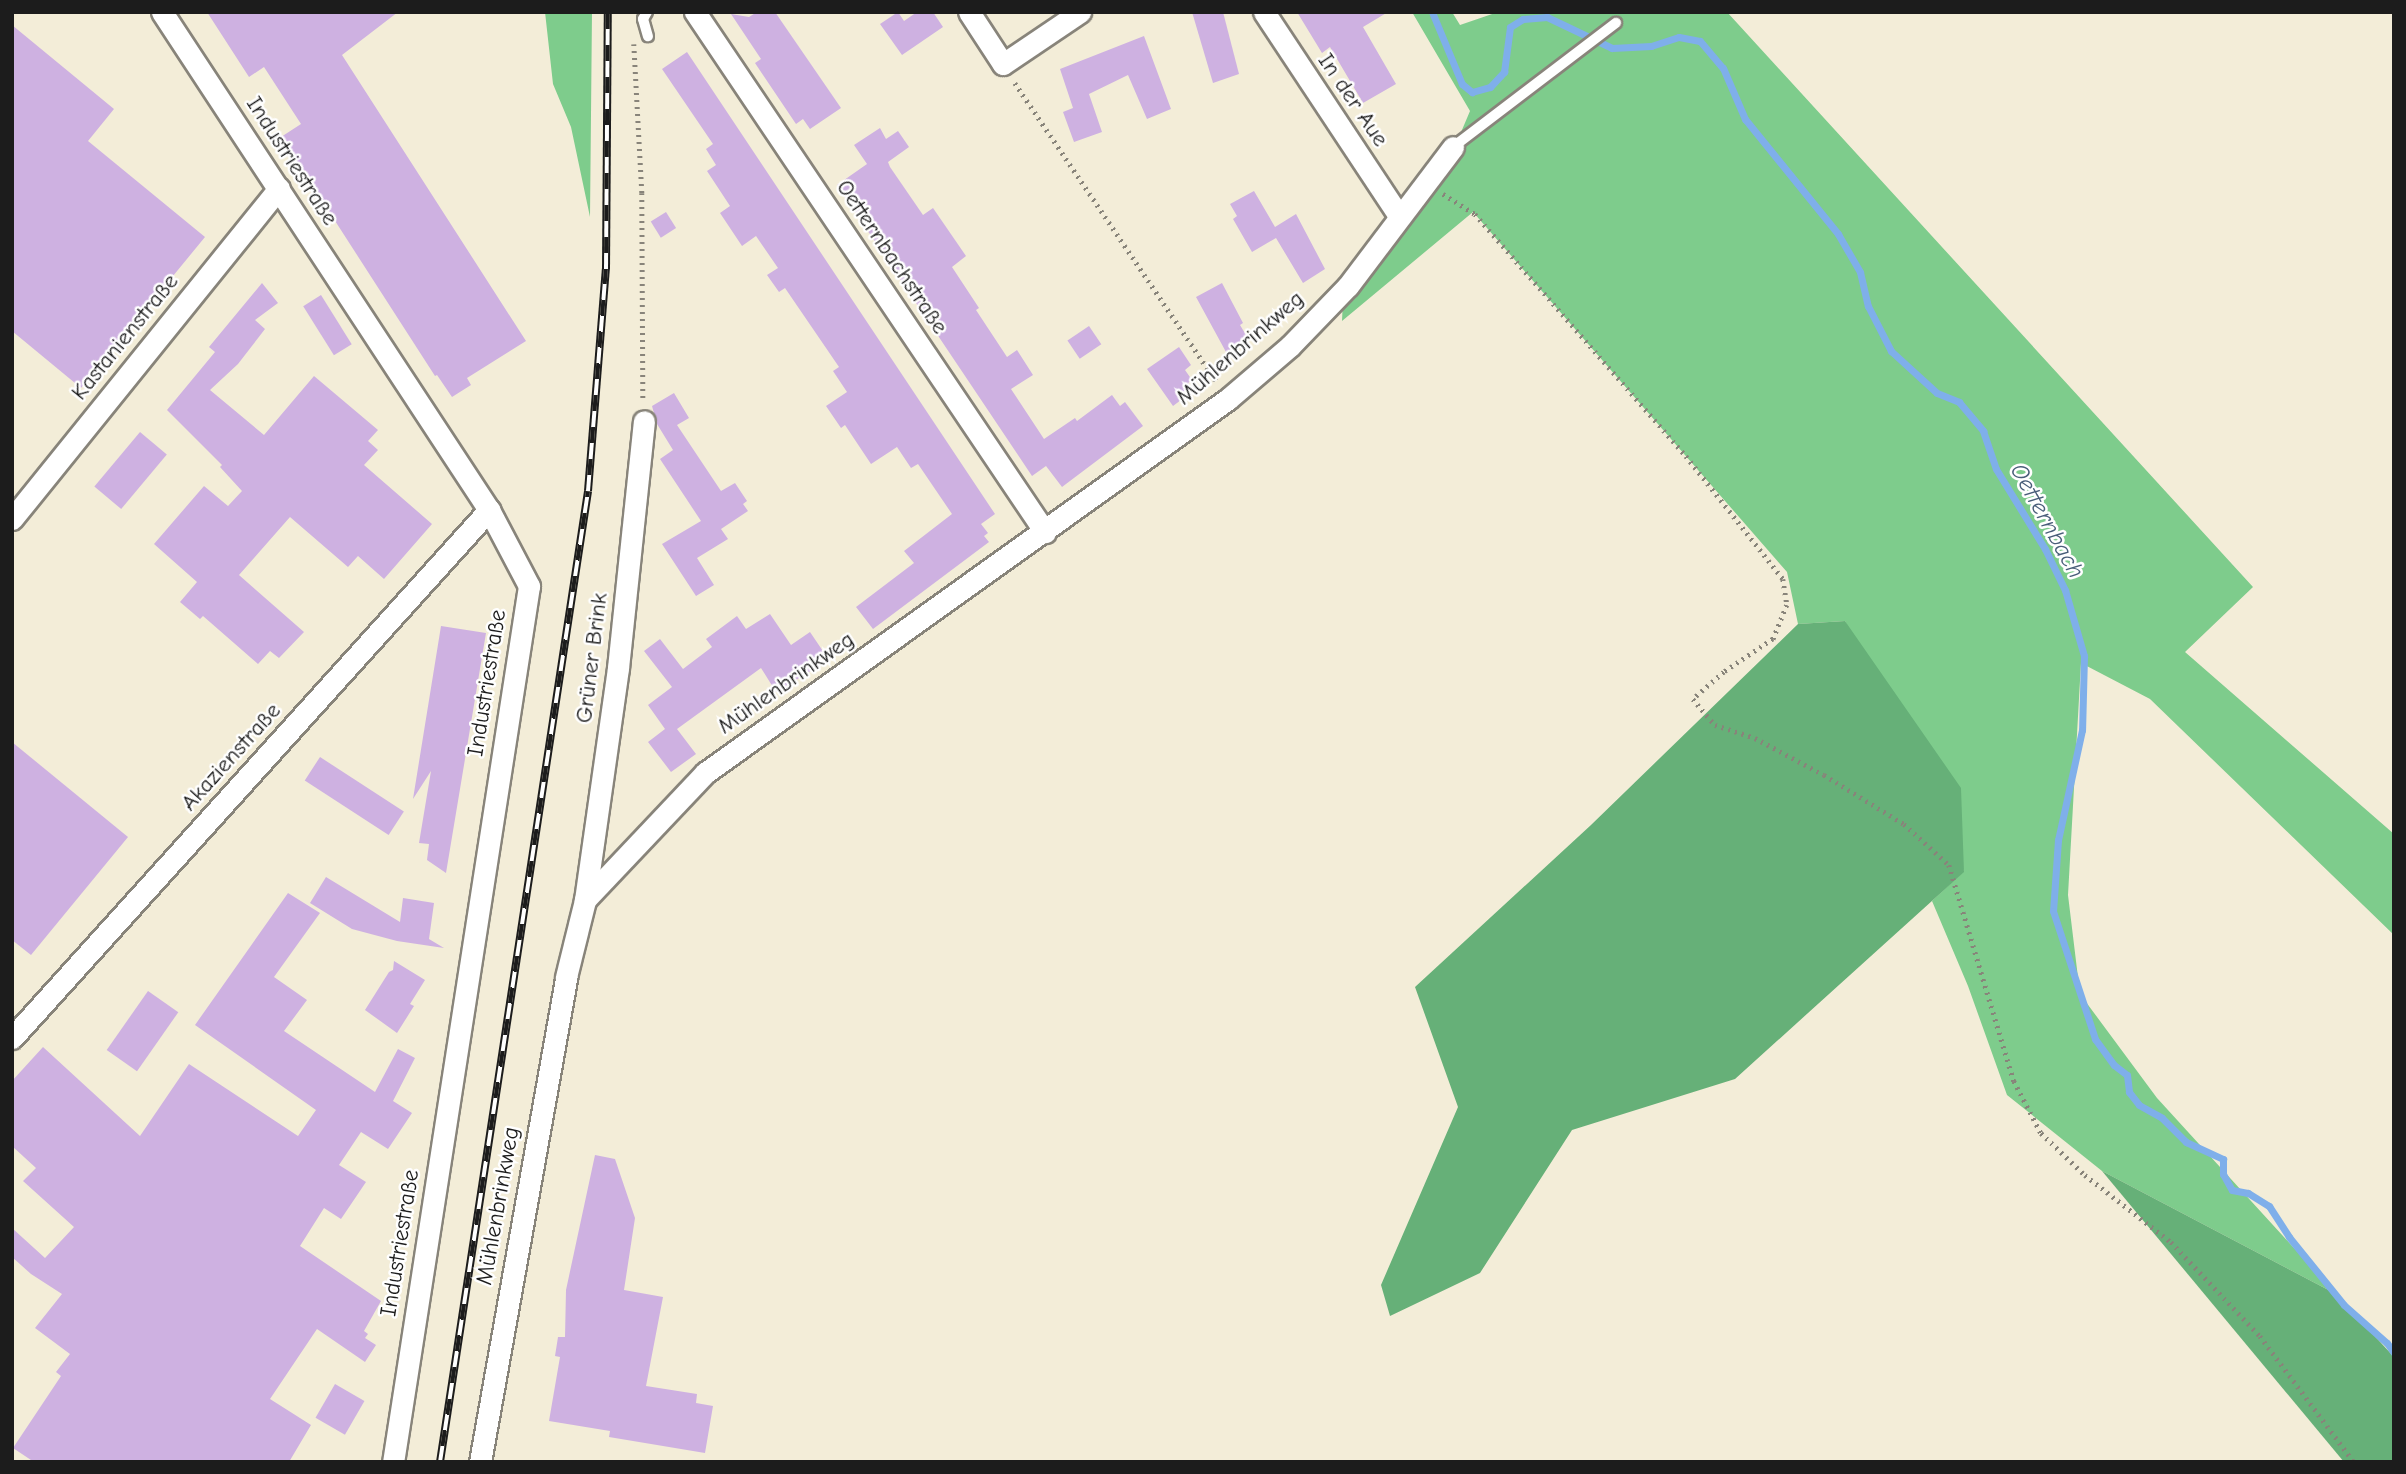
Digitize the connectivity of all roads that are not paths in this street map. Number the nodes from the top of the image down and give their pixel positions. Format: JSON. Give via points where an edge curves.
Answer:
{"nodes":[{"id":1,"x":162,"y":12,"type":"edge"},
{"id":2,"x":695,"y":12,"type":"edge"},
{"id":3,"x":969,"y":12,"type":"edge"},
{"id":4,"x":1080,"y":12,"type":"edge"},
{"id":5,"x":1264,"y":12,"type":"edge"},
{"id":6,"x":645,"y":16,"type":"edge"},
{"id":7,"x":1616,"y":23,"type":"dead end"},
{"id":8,"x":648,"y":36,"type":"dead end"},
{"id":9,"x":1453,"y":147,"type":"joint"},
{"id":10,"x":279,"y":188,"type":"junction"},
{"id":11,"x":1399,"y":216,"type":"junction"},
{"id":12,"x":643,"y":421,"type":"road end"},
{"id":13,"x":489,"y":510,"type":"junction"},
{"id":14,"x":12,"y":519,"type":"edge"},
{"id":15,"x":1045,"y":532,"type":"junction"},
{"id":16,"x":585,"y":900,"type":"junction"},
{"id":17,"x":12,"y":1038,"type":"edge"},
{"id":18,"x":393,"y":1462,"type":"edge"},
{"id":19,"x":480,"y":1462,"type":"edge"}],
"edges":[{"from":1,"to":10,"type":"street","name":"Industriestraße"},
{"from":2,"to":15,"type":"street","name":"Oetternbachstraße"},
{"from":3,"to":4,"type":"street","via":[[1003,64]]},
{"from":5,"to":11,"type":"street","name":"In der Aue"},
{"from":6,"to":8,"type":"lane"},
{"from":7,"to":9,"type":"lane"},
{"from":9,"to":11,"type":"street","name":"Mühlenbrinkweg"},
{"from":10,"to":13,"type":"street","name":"Industriestraße"},
{"from":10,"to":14,"type":"street","name":"Kastanienstraße"},
{"from":11,"to":15,"type":"street","name":"Mühlenbrinkweg","via":[[1348,286],[1290,346],[1228,399]]},
{"from":12,"to":16,"type":"street","name":"Grüner Brink","via":[[618,668]]},
{"from":13,"to":17,"type":"street","name":"Akazienstraße"},
{"from":13,"to":18,"type":"street","name":"Industriestraße","via":[[528,586]]},
{"from":15,"to":16,"type":"street","name":"Mühlenbrinkweg","via":[[705,773]]},
{"from":16,"to":19,"type":"street","name":"Mühlenbrinkweg","via":[[566,977]]}]}
